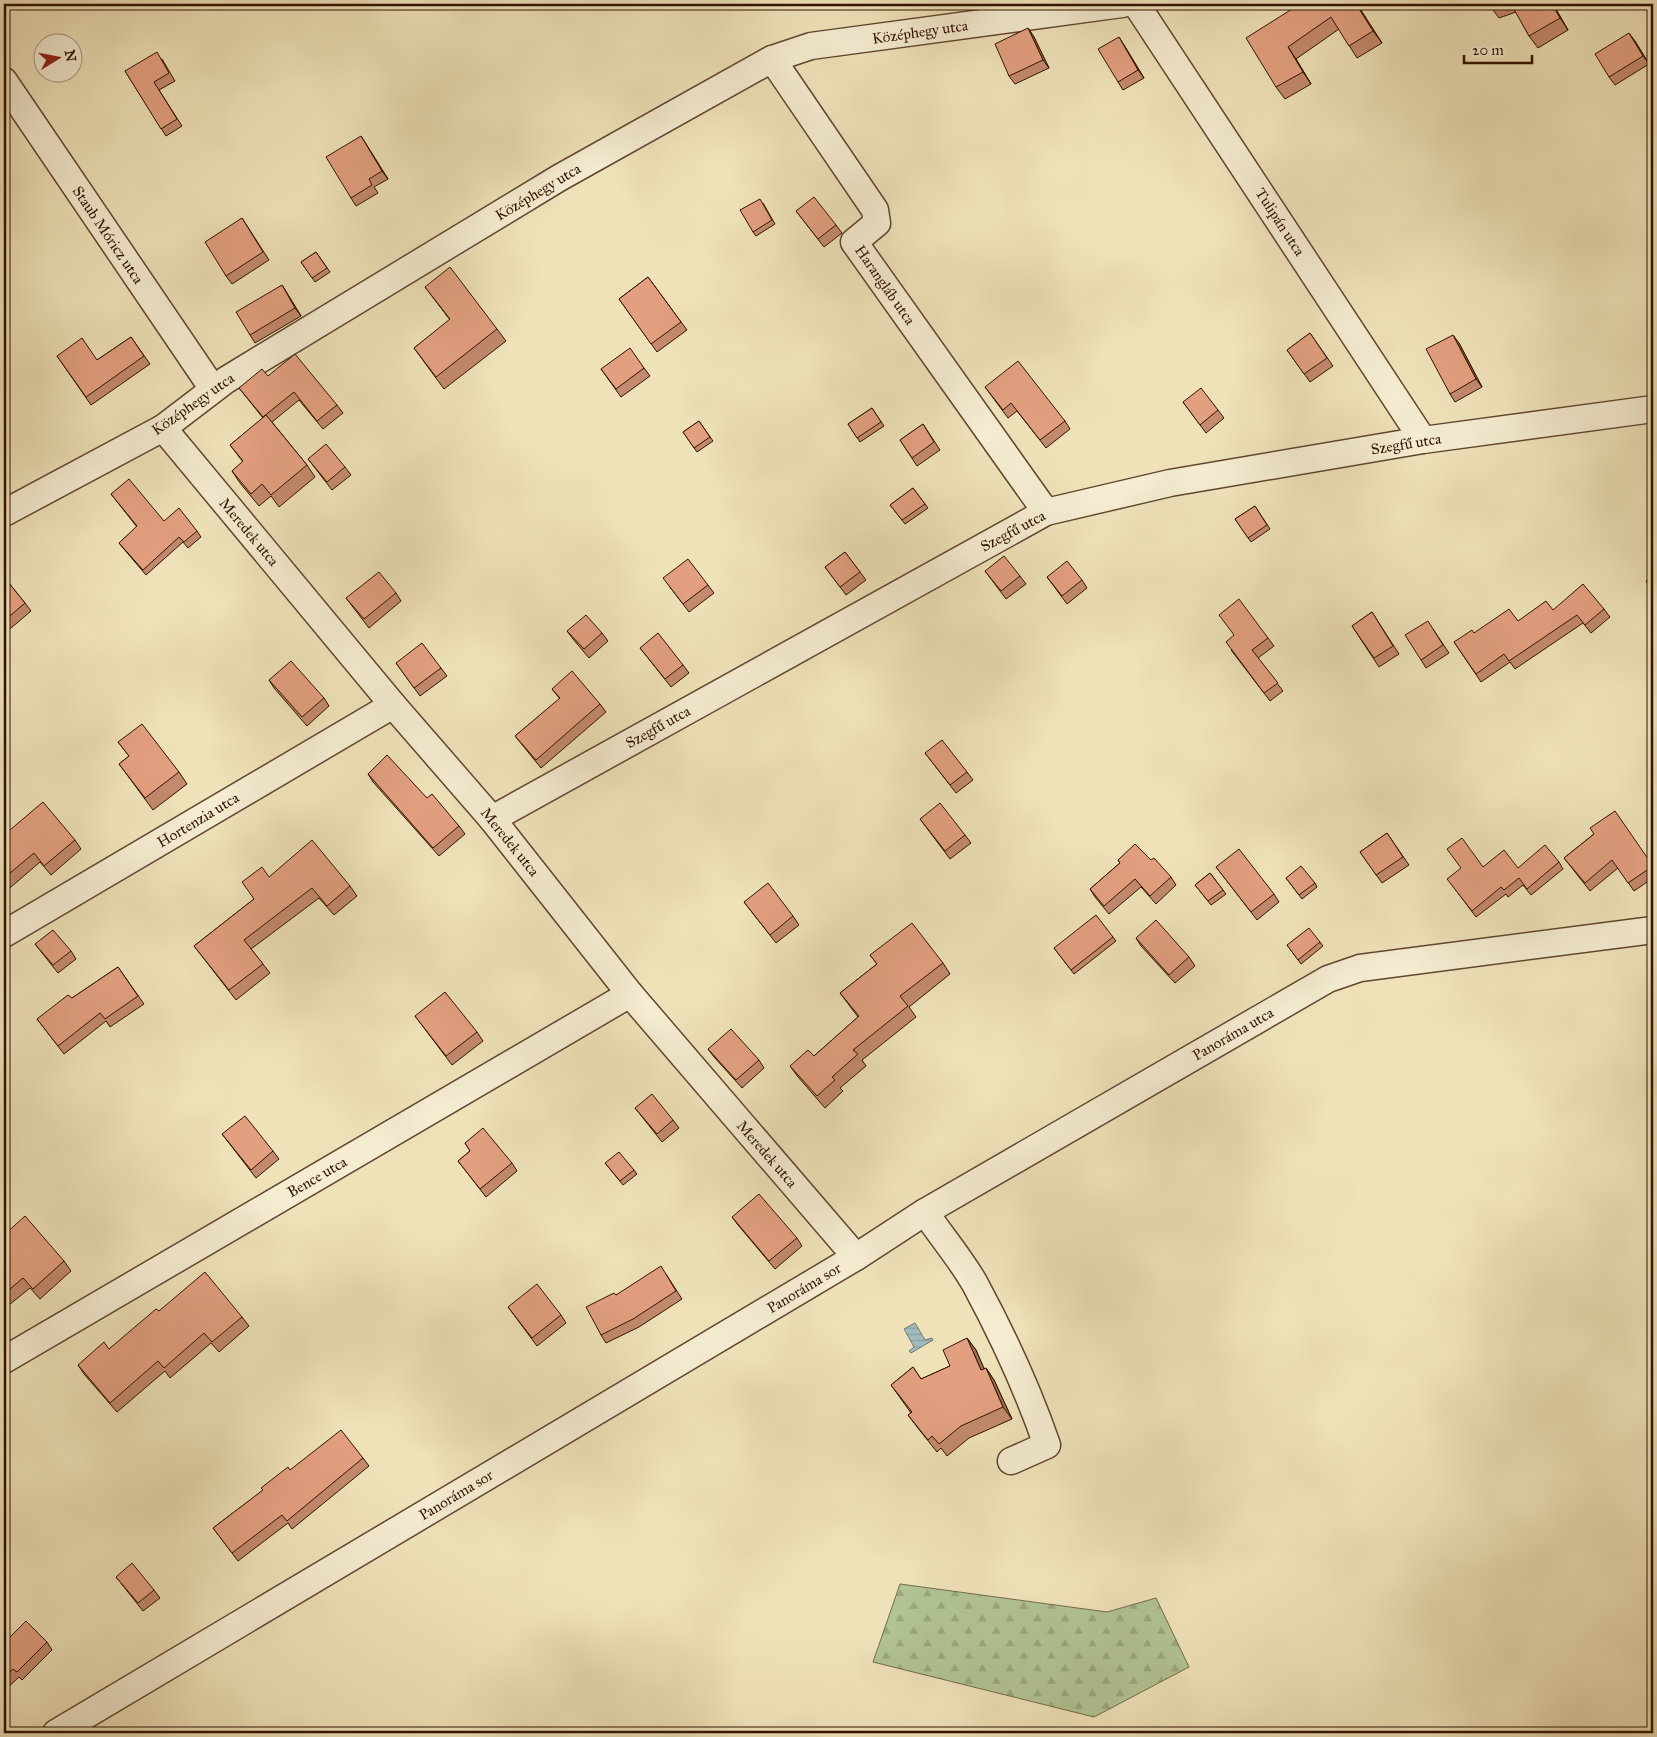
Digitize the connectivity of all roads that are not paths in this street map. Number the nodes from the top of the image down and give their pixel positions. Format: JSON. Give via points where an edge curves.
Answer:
{"nodes":[{"id":1,"x":1122,"y":4,"type":"edge"},
{"id":2,"x":1136,"y":4,"type":"edge"},
{"id":3,"x":772,"y":59,"type":"junction"},
{"id":4,"x":4,"y":81,"type":"edge"},
{"id":5,"x":213,"y":389,"type":"junction"},
{"id":6,"x":1653,"y":409,"type":"edge"},
{"id":7,"x":163,"y":428,"type":"junction"},
{"id":8,"x":1423,"y":440,"type":"junction"},
{"id":9,"x":1046,"y":512,"type":"junction"},
{"id":10,"x":4,"y":513,"type":"edge"},
{"id":11,"x":393,"y":705,"type":"junction"},
{"id":12,"x":492,"y":819,"type":"junction"},
{"id":13,"x":1653,"y":930,"type":"edge"},
{"id":14,"x":4,"y":934,"type":"edge"},
{"id":15,"x":630,"y":994,"type":"junction"},
{"id":16,"x":925,"y":1212,"type":"junction"},
{"id":17,"x":856,"y":1257,"type":"junction"},
{"id":18,"x":4,"y":1360,"type":"edge"},
{"id":19,"x":1011,"y":1461,"type":"dead end"},
{"id":20,"x":56,"y":1733,"type":"edge"}],
"edges":[{"from":1,"to":3,"type":"street","name":"Középhegy utca","via":[[811,46]]},
{"from":2,"to":8,"type":"street","name":"Tulipán utca"},
{"from":3,"to":5,"type":"street","name":"Középhegy utca","via":[[559,178]]},
{"from":3,"to":9,"type":"street","name":"Harangláb utca","via":[[875,210],[877,223],[854,242]]},
{"from":4,"to":5,"type":"street","name":"Staub Móricz utca"},
{"from":5,"to":7,"type":"street","name":"Középhegy utca"},
{"from":6,"to":8,"type":"street","name":"Szegfű utca"},
{"from":7,"to":10,"type":"street","name":"Középhegy utca"},
{"from":7,"to":11,"type":"street","name":"Meredek utca"},
{"from":8,"to":9,"type":"street","name":"Szegfű utca","via":[[1170,482]]},
{"from":9,"to":12,"type":"street","name":"Szegfű utca"},
{"from":11,"to":12,"type":"street","name":"Meredek utca"},
{"from":11,"to":14,"type":"street","name":"Hortenzia utca"},
{"from":12,"to":15,"type":"street","name":"Meredek utca"},
{"from":13,"to":16,"type":"street","name":"Panoráma utca","via":[[1360,968],[1328,979]]},
{"from":15,"to":17,"type":"street","name":"Meredek utca"},
{"from":15,"to":18,"type":"street","name":"Bence utca"},
{"from":16,"to":17,"type":"street","name":"Panoráma utca"},
{"from":16,"to":19,"type":"street","via":[[974,1283],[1006,1345],[1042,1429],[1047,1445]]},
{"from":17,"to":20,"type":"street","name":"Panoráma sor"}]}
